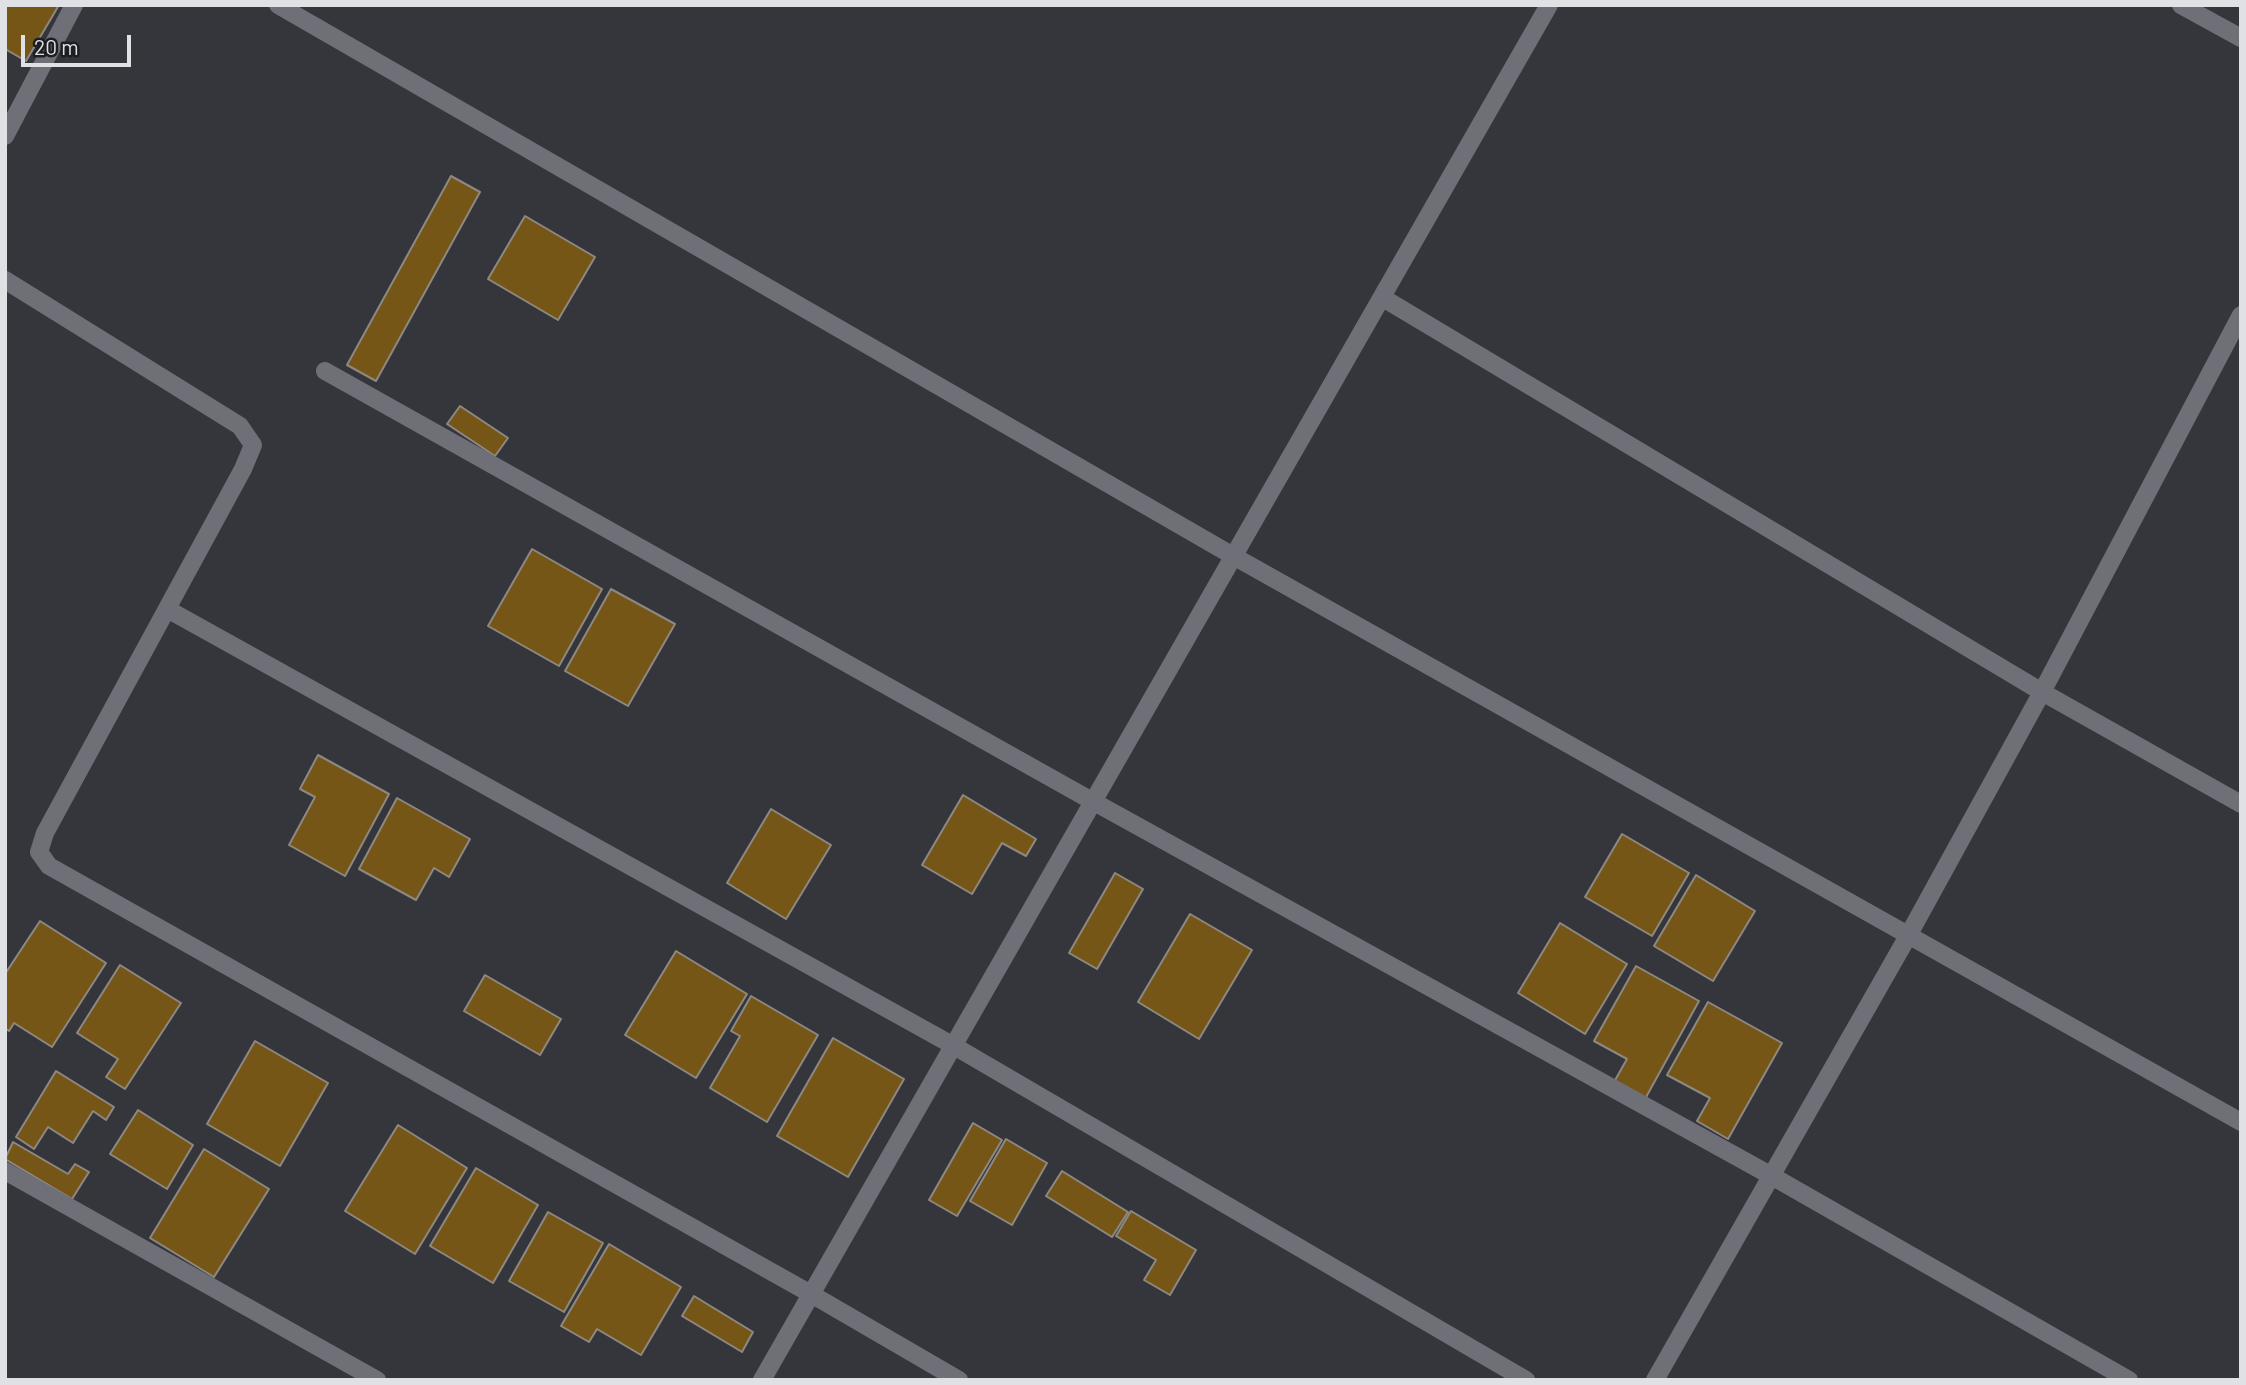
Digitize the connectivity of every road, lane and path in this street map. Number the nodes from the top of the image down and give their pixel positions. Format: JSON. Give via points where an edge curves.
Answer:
{"nodes":[{"id":1,"x":74,"y":5,"type":"edge"},
{"id":2,"x":278,"y":5,"type":"edge"},
{"id":3,"x":1549,"y":5,"type":"edge"},
{"id":4,"x":2181,"y":5,"type":"edge"},
{"id":5,"x":2241,"y":38,"type":"edge"},
{"id":6,"x":5,"y":136,"type":"edge"},
{"id":7,"x":5,"y":280,"type":"edge"},
{"id":8,"x":1382,"y":298,"type":"junction"},
{"id":9,"x":2241,"y":315,"type":"edge"},
{"id":10,"x":325,"y":371,"type":"dead end"},
{"id":11,"x":1235,"y":557,"type":"junction"},
{"id":12,"x":167,"y":609,"type":"junction"},
{"id":13,"x":2042,"y":692,"type":"junction"},
{"id":14,"x":1094,"y":802,"type":"junction"},
{"id":15,"x":2241,"y":804,"type":"edge"},
{"id":16,"x":1908,"y":936,"type":"junction"},
{"id":17,"x":954,"y":1046,"type":"junction"},
{"id":18,"x":2241,"y":1122,"type":"edge"},
{"id":19,"x":5,"y":1171,"type":"edge"},
{"id":20,"x":1770,"y":1175,"type":"junction"},
{"id":21,"x":811,"y":1294,"type":"junction"},
{"id":22,"x":377,"y":1380,"type":"edge"},
{"id":23,"x":762,"y":1380,"type":"edge"},
{"id":24,"x":959,"y":1380,"type":"edge"},
{"id":25,"x":1526,"y":1380,"type":"edge"},
{"id":26,"x":1655,"y":1380,"type":"edge"},
{"id":27,"x":2129,"y":1380,"type":"edge"}],
"edges":[{"from":1,"to":6,"type":"street"},
{"from":2,"to":11,"type":"street"},
{"from":3,"to":8,"type":"street"},
{"from":4,"to":5,"type":"street"},
{"from":7,"to":12,"type":"street","via":[[240,426],[253,445]]},
{"from":8,"to":11,"type":"street"},
{"from":8,"to":13,"type":"street"},
{"from":9,"to":13,"type":"street"},
{"from":10,"to":14,"type":"street"},
{"from":11,"to":14,"type":"street"},
{"from":11,"to":16,"type":"street"},
{"from":12,"to":17,"type":"street"},
{"from":12,"to":21,"type":"street","via":[[45,833],[39,852],[49,866]]},
{"from":13,"to":15,"type":"street"},
{"from":13,"to":16,"type":"street"},
{"from":14,"to":17,"type":"street"},
{"from":14,"to":20,"type":"street"},
{"from":16,"to":18,"type":"street"},
{"from":16,"to":20,"type":"street"},
{"from":17,"to":21,"type":"street"},
{"from":17,"to":25,"type":"street"},
{"from":19,"to":22,"type":"street"},
{"from":20,"to":26,"type":"street"},
{"from":20,"to":27,"type":"street"},
{"from":21,"to":23,"type":"street"},
{"from":21,"to":24,"type":"street"}]}
